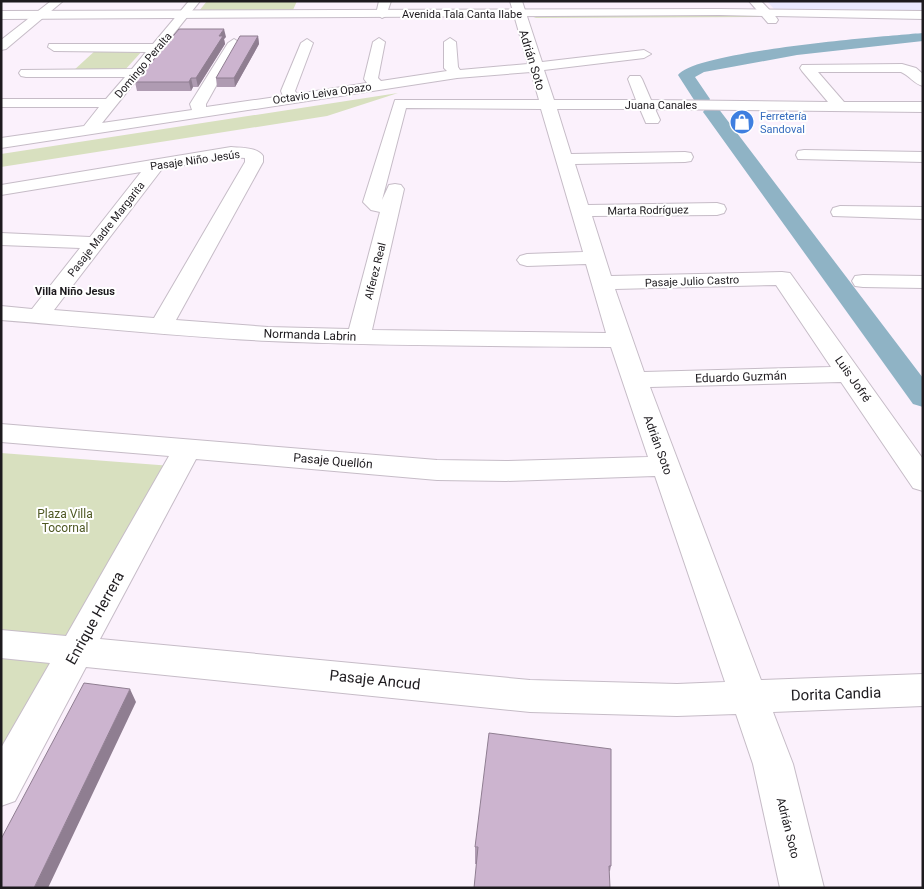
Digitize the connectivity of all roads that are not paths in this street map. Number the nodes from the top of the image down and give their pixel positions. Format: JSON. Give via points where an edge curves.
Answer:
{"nodes":[{"id":1,"x":58,"y":1,"type":"edge"},
{"id":2,"x":195,"y":1,"type":"edge"},
{"id":3,"x":385,"y":1,"type":"edge"},
{"id":4,"x":516,"y":1,"type":"edge"},
{"id":5,"x":754,"y":1,"type":"edge"},
{"id":6,"x":382,"y":14,"type":"junction"},
{"id":7,"x":923,"y":14,"type":"edge"},
{"id":8,"x":1,"y":15,"type":"edge"},
{"id":9,"x":768,"y":16,"type":"junction"},
{"id":10,"x":519,"y":17,"type":"junction"},
{"id":11,"x":181,"y":18,"type":"junction"},
{"id":12,"x":36,"y":19,"type":"junction"},
{"id":13,"x":923,"y":21,"type":"edge"},
{"id":14,"x":1,"y":22,"type":"edge"},
{"id":15,"x":379,"y":42,"type":"dead end"},
{"id":16,"x":450,"y":42,"type":"dead end"},
{"id":17,"x":234,"y":43,"type":"edge"},
{"id":18,"x":307,"y":43,"type":"dead end"},
{"id":19,"x":1,"y":46,"type":"edge"},
{"id":20,"x":605,"y":46,"type":"dead end"},
{"id":21,"x":54,"y":47,"type":"dead end"},
{"id":22,"x":157,"y":48,"type":"junction"},
{"id":23,"x":644,"y":54,"type":"dead end"},
{"id":24,"x":615,"y":58,"type":"junction"},
{"id":25,"x":534,"y":66,"type":"junction"},
{"id":26,"x":26,"y":73,"type":"dead end"},
{"id":27,"x":136,"y":73,"type":"junction"},
{"id":28,"x":457,"y":74,"type":"junction"},
{"id":29,"x":635,"y":79,"type":"dead end"},
{"id":30,"x":923,"y":82,"type":"edge"},
{"id":31,"x":377,"y":85,"type":"junction"},
{"id":32,"x":292,"y":98,"type":"junction"},
{"id":33,"x":1,"y":103,"type":"edge"},
{"id":34,"x":111,"y":103,"type":"junction"},
{"id":35,"x":400,"y":103,"type":"joint"},
{"id":36,"x":546,"y":104,"type":"junction"},
{"id":37,"x":646,"y":105,"type":"junction"},
{"id":38,"x":840,"y":107,"type":"junction"},
{"id":39,"x":923,"y":107,"type":"edge"},
{"id":40,"x":200,"y":112,"type":"junction"},
{"id":41,"x":654,"y":124,"type":"dead end"},
{"id":42,"x":90,"y":128,"type":"junction"},
{"id":43,"x":1,"y":143,"type":"edge"},
{"id":44,"x":804,"y":155,"type":"dead end"},
{"id":45,"x":685,"y":157,"type":"dead end"},
{"id":46,"x":923,"y":157,"type":"edge"},
{"id":47,"x":563,"y":159,"type":"junction"},
{"id":48,"x":156,"y":165,"type":"junction"},
{"id":49,"x":1,"y":190,"type":"edge"},
{"id":50,"x":717,"y":208,"type":"dead end"},
{"id":51,"x":579,"y":211,"type":"junction"},
{"id":52,"x":840,"y":212,"type":"dead end"},
{"id":53,"x":923,"y":213,"type":"edge"},
{"id":54,"x":1,"y":239,"type":"edge"},
{"id":55,"x":95,"y":243,"type":"junction"},
{"id":56,"x":594,"y":258,"type":"junction"},
{"id":57,"x":527,"y":260,"type":"dead end"},
{"id":58,"x":782,"y":278,"type":"joint"},
{"id":59,"x":863,"y":281,"type":"dead end"},
{"id":60,"x":923,"y":282,"type":"edge"},
{"id":61,"x":602,"y":283,"type":"junction"},
{"id":62,"x":1,"y":312,"type":"edge"},
{"id":63,"x":38,"y":316,"type":"junction"},
{"id":64,"x":160,"y":326,"type":"junction"},
{"id":65,"x":359,"y":336,"type":"junction"},
{"id":66,"x":620,"y":340,"type":"junction"},
{"id":67,"x":849,"y":374,"type":"junction"},
{"id":68,"x":634,"y":380,"type":"junction"},
{"id":69,"x":1,"y":433,"type":"edge"},
{"id":70,"x":187,"y":449,"type":"junction"},
{"id":71,"x":666,"y":466,"type":"junction"},
{"id":72,"x":923,"y":481,"type":"edge"},
{"id":73,"x":1,"y":644,"type":"edge"},
{"id":74,"x":77,"y":650,"type":"junction"},
{"id":75,"x":923,"y":690,"type":"edge"},
{"id":76,"x":750,"y":698,"type":"junction"},
{"id":77,"x":1,"y":787,"type":"edge"},
{"id":78,"x":802,"y":888,"type":"edge"}],
"edges":[{"from":1,"to":12,"type":"street"},
{"from":2,"to":11,"type":"street","name":"Domingo Peralta"},
{"from":3,"to":6,"type":"street"},
{"from":4,"to":10,"type":"street","name":"Adrián Soto"},
{"from":5,"to":9,"type":"street"},
{"from":6,"to":10,"type":"street","name":"Avenida Tala Canta Ilabe"},
{"from":6,"to":11,"type":"street","name":"Avenida Tala Canta Ilabe"},
{"from":7,"to":9,"type":"street","name":"Avenida Tala Canta Ilabe"},
{"from":8,"to":12,"type":"street","name":"Avenida Tala Canta Ilabe"},
{"from":9,"to":10,"type":"street","name":"Avenida Tala Canta Ilabe"},
{"from":9,"to":13,"type":"street","name":"Avenida Tala Canta Ilabe"},
{"from":10,"to":11,"type":"street","name":"Avenida Tala Canta Ilabe"},
{"from":10,"to":25,"type":"street","name":"Adrián Soto"},
{"from":11,"to":12,"type":"street","name":"Avenida Tala Canta Ilabe"},
{"from":11,"to":22,"type":"street","name":"Domingo Peralta"},
{"from":12,"to":14,"type":"street","name":"Avenida Tala Canta Ilabe"},
{"from":12,"to":19,"type":"street"},
{"from":15,"to":31,"type":"street","via":[[371,79]]},
{"from":16,"to":28,"type":"street","via":[[451,68]]},
{"from":17,"to":40,"type":"street","via":[[198,104]]},
{"from":18,"to":32,"type":"street","via":[[288,91]]},
{"from":20,"to":24,"type":"street"},
{"from":21,"to":22,"type":"street"},
{"from":22,"to":27,"type":"street","name":"Domingo Peralta"},
{"from":23,"to":24,"type":"street","name":"Octavio Leiva Opazo"},
{"from":24,"to":25,"type":"street","name":"Octavio Leiva Opazo"},
{"from":25,"to":28,"type":"street","name":"Octavio Leiva Opazo"},
{"from":25,"to":36,"type":"street","name":"Adrián Soto"},
{"from":26,"to":27,"type":"street"},
{"from":27,"to":34,"type":"street","name":"Domingo Peralta"},
{"from":28,"to":31,"type":"street","name":"Octavio Leiva Opazo"},
{"from":29,"to":37,"type":"street"},
{"from":30,"to":38,"type":"street","via":[[902,68],[807,68]]},
{"from":31,"to":32,"type":"street","name":"Octavio Leiva Opazo"},
{"from":32,"to":40,"type":"street","name":"Octavio Leiva Opazo"},
{"from":33,"to":34,"type":"street"},
{"from":34,"to":42,"type":"street","name":"Domingo Peralta"},
{"from":35,"to":36,"type":"street","name":"Juana Canales"},
{"from":35,"to":65,"type":"street","name":"Alferez Real","via":[[373,204],[392,206]]},
{"from":36,"to":37,"type":"street","name":"Juana Canales"},
{"from":36,"to":47,"type":"street","name":"Adrián Soto"},
{"from":37,"to":38,"type":"street","name":"Juana Canales"},
{"from":37,"to":41,"type":"street"},
{"from":38,"to":39,"type":"street","name":"Juana Canales"},
{"from":40,"to":42,"type":"street","name":"Octavio Leiva Opazo"},
{"from":42,"to":43,"type":"street","name":"Octavio Leiva Opazo"},
{"from":44,"to":46,"type":"street"},
{"from":45,"to":47,"type":"street"},
{"from":47,"to":51,"type":"street","name":"Adrián Soto"},
{"from":48,"to":49,"type":"street","name":"Pasaje Niño Jesús"},
{"from":48,"to":55,"type":"street","name":"Pasaje Madre Margarita"},
{"from":48,"to":64,"type":"street","name":"Pasaje Niño Jesús","via":[[236,152],[251,154],[256,159]]},
{"from":50,"to":51,"type":"street","name":"Marta Rodríguez"},
{"from":51,"to":56,"type":"street","name":"Adrián Soto"},
{"from":52,"to":53,"type":"street"},
{"from":54,"to":55,"type":"street"},
{"from":55,"to":63,"type":"street","name":"Pasaje Madre Margarita"},
{"from":56,"to":57,"type":"street"},
{"from":56,"to":61,"type":"street","name":"Adrián Soto"},
{"from":58,"to":61,"type":"street","name":"Pasaje Julio Castro"},
{"from":58,"to":67,"type":"street","name":"Luis Jofré"},
{"from":59,"to":60,"type":"street"},
{"from":61,"to":66,"type":"street","name":"Adrián Soto"},
{"from":62,"to":63,"type":"street","name":"Normanda Labrin"},
{"from":63,"to":64,"type":"street","name":"Normanda Labrin"},
{"from":64,"to":65,"type":"street","name":"Normanda Labrin"},
{"from":65,"to":66,"type":"street","name":"Normanda Labrin"},
{"from":66,"to":68,"type":"street","name":"Adrián Soto"},
{"from":67,"to":68,"type":"street","name":"Eduardo Guzmán"},
{"from":67,"to":72,"type":"street","name":"Luis Jofré"},
{"from":68,"to":71,"type":"street","name":"Adrián Soto"},
{"from":69,"to":70,"type":"street","name":"Pasaje Quellón"},
{"from":70,"to":71,"type":"street","name":"Pasaje Quellón","via":[[437,470]]},
{"from":70,"to":74,"type":"street","name":"Enrique Herrera"},
{"from":71,"to":76,"type":"street","name":"Adrián Soto"},
{"from":73,"to":74,"type":"street","name":"Pasaje Ancud"},
{"from":74,"to":76,"type":"street","name":"Pasaje Ancud","via":[[530,696],[668,700]]},
{"from":74,"to":77,"type":"street","name":"Enrique Herrera"},
{"from":75,"to":76,"type":"street","name":"Dorita Candia"},
{"from":76,"to":78,"type":"street","name":"Adrián Soto","via":[[773,764]]}]}
